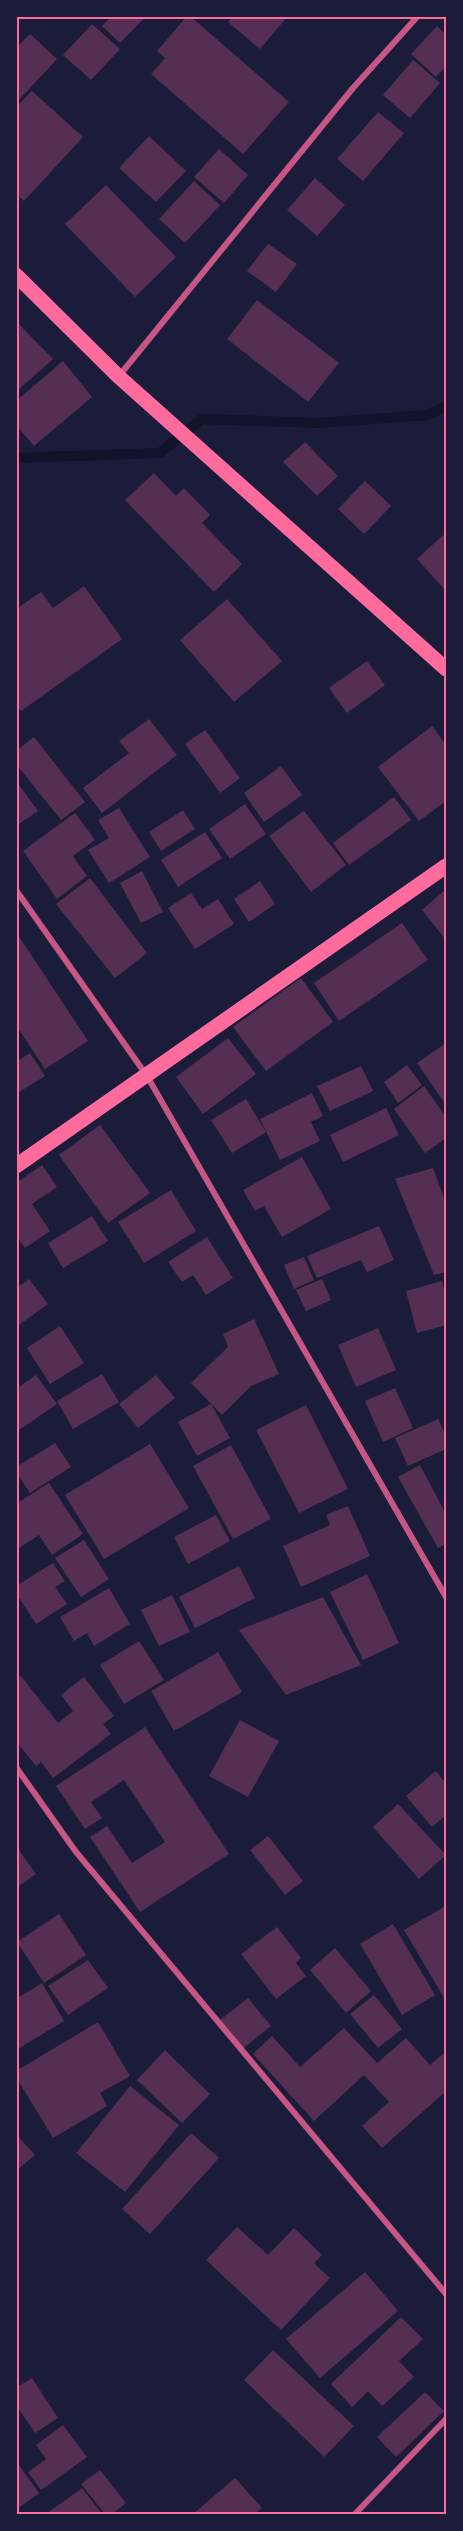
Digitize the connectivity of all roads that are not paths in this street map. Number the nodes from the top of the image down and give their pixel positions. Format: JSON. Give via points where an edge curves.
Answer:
{"nodes":[{"id":1,"x":418,"y":16,"type":"edge"},
{"id":2,"x":16,"y":275,"type":"edge"},
{"id":3,"x":118,"y":376,"type":"junction"},
{"id":4,"x":447,"y":669,"type":"edge"},
{"id":5,"x":447,"y":866,"type":"edge"},
{"id":6,"x":16,"y":890,"type":"edge"},
{"id":7,"x":147,"y":1076,"type":"junction"},
{"id":8,"x":16,"y":1166,"type":"edge"},
{"id":9,"x":447,"y":1596,"type":"edge"},
{"id":10,"x":16,"y":1767,"type":"edge"},
{"id":11,"x":447,"y":2294,"type":"edge"},
{"id":12,"x":447,"y":2419,"type":"edge"},
{"id":13,"x":355,"y":2514,"type":"edge"}],
"edges":[{"from":1,"to":3,"type":"street","via":[[353,88]]},
{"from":2,"to":3,"type":"main road"},
{"from":3,"to":4,"type":"main road"},
{"from":5,"to":7,"type":"main road"},
{"from":6,"to":7,"type":"street"},
{"from":7,"to":8,"type":"main road"},
{"from":7,"to":9,"type":"street"},
{"from":10,"to":11,"type":"street","via":[[76,1851]]},
{"from":12,"to":13,"type":"street"}]}
